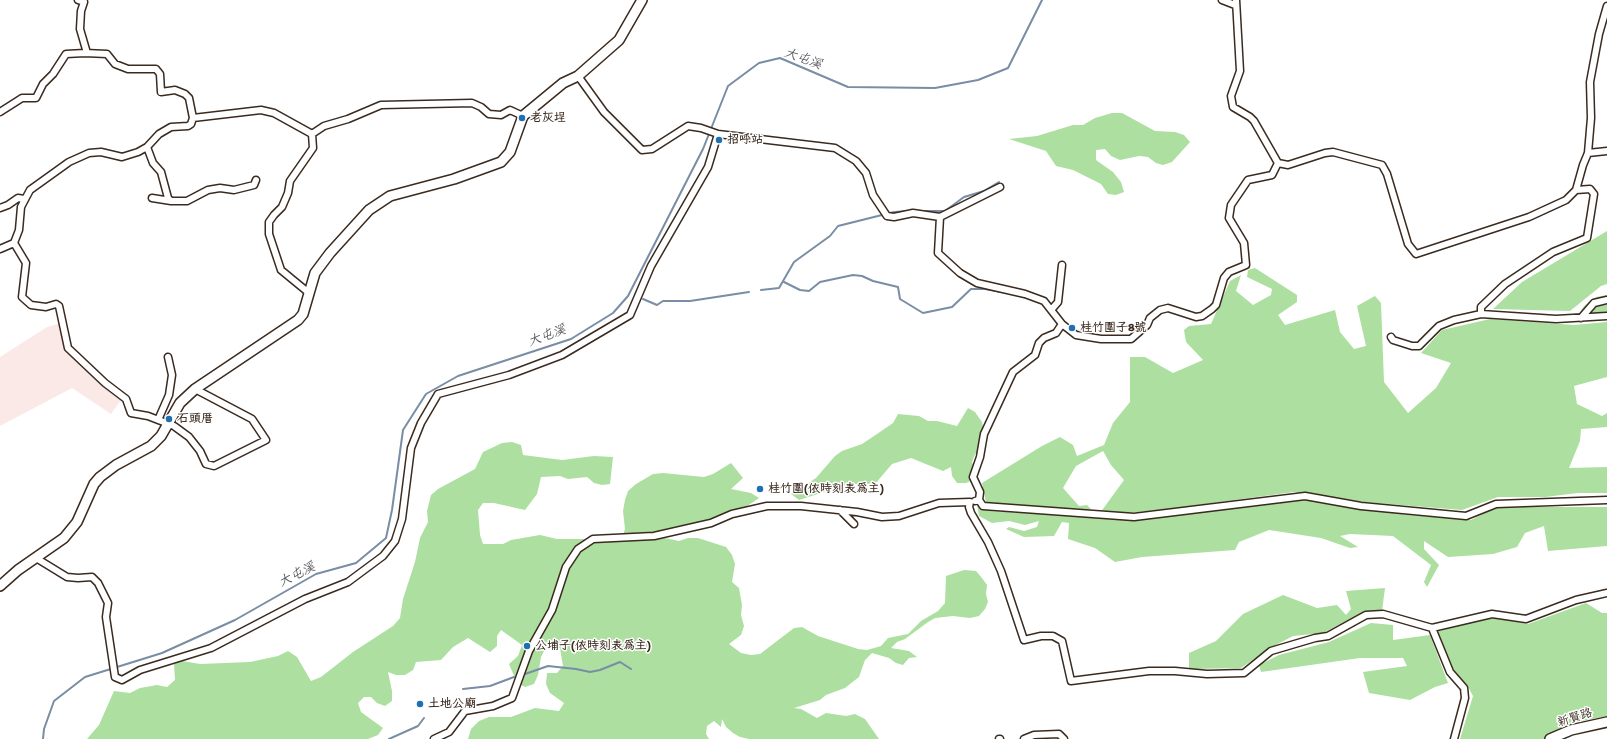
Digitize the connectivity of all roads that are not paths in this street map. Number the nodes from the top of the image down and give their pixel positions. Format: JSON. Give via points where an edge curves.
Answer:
{"nodes":[{"id":1,"x":78,"y":0,"type":"edge"},
{"id":2,"x":642,"y":0,"type":"edge"},
{"id":3,"x":1222,"y":0,"type":"edge"},
{"id":4,"x":1236,"y":2,"type":"edge"},
{"id":5,"x":1607,"y":6,"type":"edge"},
{"id":6,"x":87,"y":53,"type":"junction"},
{"id":7,"x":578,"y":76,"type":"junction"},
{"id":8,"x":0,"y":112,"type":"edge"},
{"id":9,"x":522,"y":116,"type":"junction"},
{"id":10,"x":193,"y":118,"type":"junction"},
{"id":11,"x":312,"y":134,"type":"junction"},
{"id":12,"x":716,"y":134,"type":"junction"},
{"id":13,"x":147,"y":147,"type":"junction"},
{"id":14,"x":1607,"y":151,"type":"edge"},
{"id":15,"x":1588,"y":153,"type":"junction"},
{"id":16,"x":1278,"y":163,"type":"junction"},
{"id":17,"x":256,"y":180,"type":"dead end"},
{"id":18,"x":1000,"y":187,"type":"dead end"},
{"id":19,"x":1576,"y":190,"type":"junction"},
{"id":20,"x":152,"y":198,"type":"dead end"},
{"id":21,"x":24,"y":200,"type":"junction"},
{"id":22,"x":171,"y":201,"type":"junction"},
{"id":23,"x":0,"y":208,"type":"edge"},
{"id":24,"x":940,"y":218,"type":"junction"},
{"id":25,"x":14,"y":243,"type":"junction"},
{"id":26,"x":0,"y":249,"type":"edge"},
{"id":27,"x":1062,"y":266,"type":"dead end"},
{"id":28,"x":309,"y":293,"type":"junction"},
{"id":29,"x":1607,"y":300,"type":"edge"},
{"id":30,"x":1051,"y":310,"type":"junction"},
{"id":31,"x":1481,"y":314,"type":"junction"},
{"id":32,"x":1607,"y":316,"type":"edge"},
{"id":33,"x":1581,"y":318,"type":"junction"},
{"id":34,"x":1062,"y":324,"type":"junction"},
{"id":35,"x":1391,"y":338,"type":"dead end"},
{"id":36,"x":168,"y":356,"type":"dead end"},
{"id":37,"x":196,"y":389,"type":"junction"},
{"id":38,"x":158,"y":420,"type":"junction"},
{"id":39,"x":169,"y":424,"type":"junction"},
{"id":40,"x":979,"y":500,"type":"junction"},
{"id":41,"x":1607,"y":500,"type":"edge"},
{"id":42,"x":970,"y":502,"type":"junction"},
{"id":43,"x":840,"y":510,"type":"junction"},
{"id":44,"x":854,"y":524,"type":"dead end"},
{"id":45,"x":36,"y":558,"type":"junction"},
{"id":46,"x":0,"y":586,"type":"edge"},
{"id":47,"x":1607,"y":593,"type":"edge"},
{"id":48,"x":1432,"y":628,"type":"junction"},
{"id":49,"x":1607,"y":722,"type":"edge"},
{"id":50,"x":434,"y":739,"type":"edge"},
{"id":51,"x":1024,"y":739,"type":"edge"},
{"id":52,"x":1064,"y":739,"type":"edge"},
{"id":53,"x":1454,"y":739,"type":"edge"},
{"id":54,"x":1550,"y":739,"type":"edge"}],
"edges":[{"from":1,"to":6,"type":"street","via":[[84,2],[80,29]]},
{"from":2,"to":7,"type":"street","via":[[619,40]]},
{"from":3,"to":4,"type":"street"},
{"from":4,"to":16,"type":"street","via":[[1240,71],[1231,103],[1254,121]]},
{"from":5,"to":15,"type":"street","via":[[1590,82],[1591,118]]},
{"from":6,"to":8,"type":"street","via":[[66,54],[43,84],[36,98],[22,98]]},
{"from":6,"to":10,"type":"street","via":[[107,54],[115,64],[128,69],[156,69],[160,74],[161,92],[175,90],[185,94],[189,98]]},
{"from":7,"to":9,"type":"street","via":[[563,83]]},
{"from":7,"to":12,"type":"street","via":[[604,112],[642,150],[652,149],[688,126]]},
{"from":9,"to":11,"type":"street","via":[[510,110],[502,115],[488,114],[472,103],[381,105],[324,126]]},
{"from":9,"to":28,"type":"street","via":[[510,152],[501,162],[454,179],[390,196],[369,210],[315,273]]},
{"from":10,"to":11,"type":"street","via":[[267,110]]},
{"from":10,"to":13,"type":"street","via":[[188,126],[171,127],[159,134]]},
{"from":11,"to":28,"type":"street","via":[[313,148],[290,181],[282,207],[269,222],[269,234],[282,270]]},
{"from":12,"to":24,"type":"street","via":[[835,148],[856,161],[866,173],[873,195],[887,216],[913,213]]},
{"from":12,"to":45,"type":"street","via":[[708,167],[651,266],[630,314],[562,355],[508,375],[438,394],[421,423],[411,448],[402,519],[395,541],[383,556],[348,582],[305,599],[210,648],[140,670],[122,680],[115,677],[106,617],[108,603],[98,583],[92,577],[67,577]]},
{"from":13,"to":21,"type":"street","via":[[122,157],[101,152],[89,153],[68,162],[30,190]]},
{"from":13,"to":22,"type":"street","via":[[153,163],[161,172]]},
{"from":14,"to":15,"type":"street"},
{"from":15,"to":19,"type":"street","via":[[1582,164]]},
{"from":16,"to":19,"type":"street","via":[[1288,165],[1333,152],[1382,165],[1408,244],[1416,254],[1529,217],[1566,200]]},
{"from":16,"to":34,"type":"street","via":[[1272,175],[1248,180],[1231,205],[1229,218],[1244,243],[1246,265],[1229,272],[1224,278],[1216,305],[1212,309],[1196,317],[1168,308],[1160,310],[1131,339],[1101,339],[1076,335]]},
{"from":17,"to":22,"type":"street","via":[[254,184],[234,190],[208,190],[187,201]]},
{"from":18,"to":24,"type":"street"},
{"from":19,"to":31,"type":"street","via":[[1590,189],[1594,194],[1587,238],[1553,252],[1505,284],[1481,307]]},
{"from":20,"to":22,"type":"street"},
{"from":21,"to":23,"type":"street","via":[[18,198]]},
{"from":21,"to":25,"type":"street"},
{"from":24,"to":30,"type":"street","via":[[940,257],[977,283],[1025,294],[1044,301]]},
{"from":25,"to":26,"type":"street"},
{"from":25,"to":38,"type":"street","via":[[26,263],[22,298],[31,305],[59,306],[68,348],[73,354],[126,399],[131,413]]},
{"from":27,"to":30,"type":"street","via":[[1058,302]]},
{"from":28,"to":37,"type":"street","via":[[303,314],[298,320]]},
{"from":29,"to":33,"type":"street","via":[[1594,303]]},
{"from":30,"to":34,"type":"street"},
{"from":31,"to":33,"type":"street"},
{"from":31,"to":35,"type":"street","via":[[1438,326],[1419,346]]},
{"from":32,"to":33,"type":"street"},
{"from":34,"to":40,"type":"street","via":[[1056,333],[1039,343],[1035,354],[1013,372],[1009,379],[984,434],[973,477],[980,492]]},
{"from":36,"to":38,"type":"street","via":[[172,375],[169,395]]},
{"from":37,"to":39,"type":"street","via":[[180,403]]},
{"from":37,"to":39,"type":"street","via":[[252,419],[266,440],[214,466],[206,464],[189,437]]},
{"from":38,"to":39,"type":"street"},
{"from":39,"to":45,"type":"street","via":[[151,446],[100,477],[94,484],[77,522],[64,538]]},
{"from":40,"to":41,"type":"street","via":[[983,506],[1134,517],[1305,496],[1361,506],[1466,516],[1496,504]]},
{"from":40,"to":42,"type":"street"},
{"from":42,"to":43,"type":"street","via":[[939,503],[899,516],[882,517]]},
{"from":42,"to":48,"type":"street","via":[[971,513],[1001,571],[1024,640],[1053,636],[1062,641],[1071,681],[1149,671],[1244,673],[1271,651],[1328,636],[1366,615],[1383,614]]},
{"from":43,"to":44,"type":"street"},
{"from":43,"to":50,"type":"street","via":[[767,506],[732,514],[711,523],[654,536],[593,539],[578,549],[566,567],[552,610],[528,652],[512,698],[493,706],[465,711],[449,732]]},
{"from":45,"to":46,"type":"street"},
{"from":47,"to":48,"type":"street","via":[[1576,600],[1526,619],[1492,614]]},
{"from":48,"to":53,"type":"street","via":[[1450,672],[1464,688],[1466,698]]},
{"from":49,"to":54,"type":"street","name":"新賢路","via":[[1571,730]]},
{"from":51,"to":52,"type":"street","via":[[1034,735],[1058,734]]}]}
